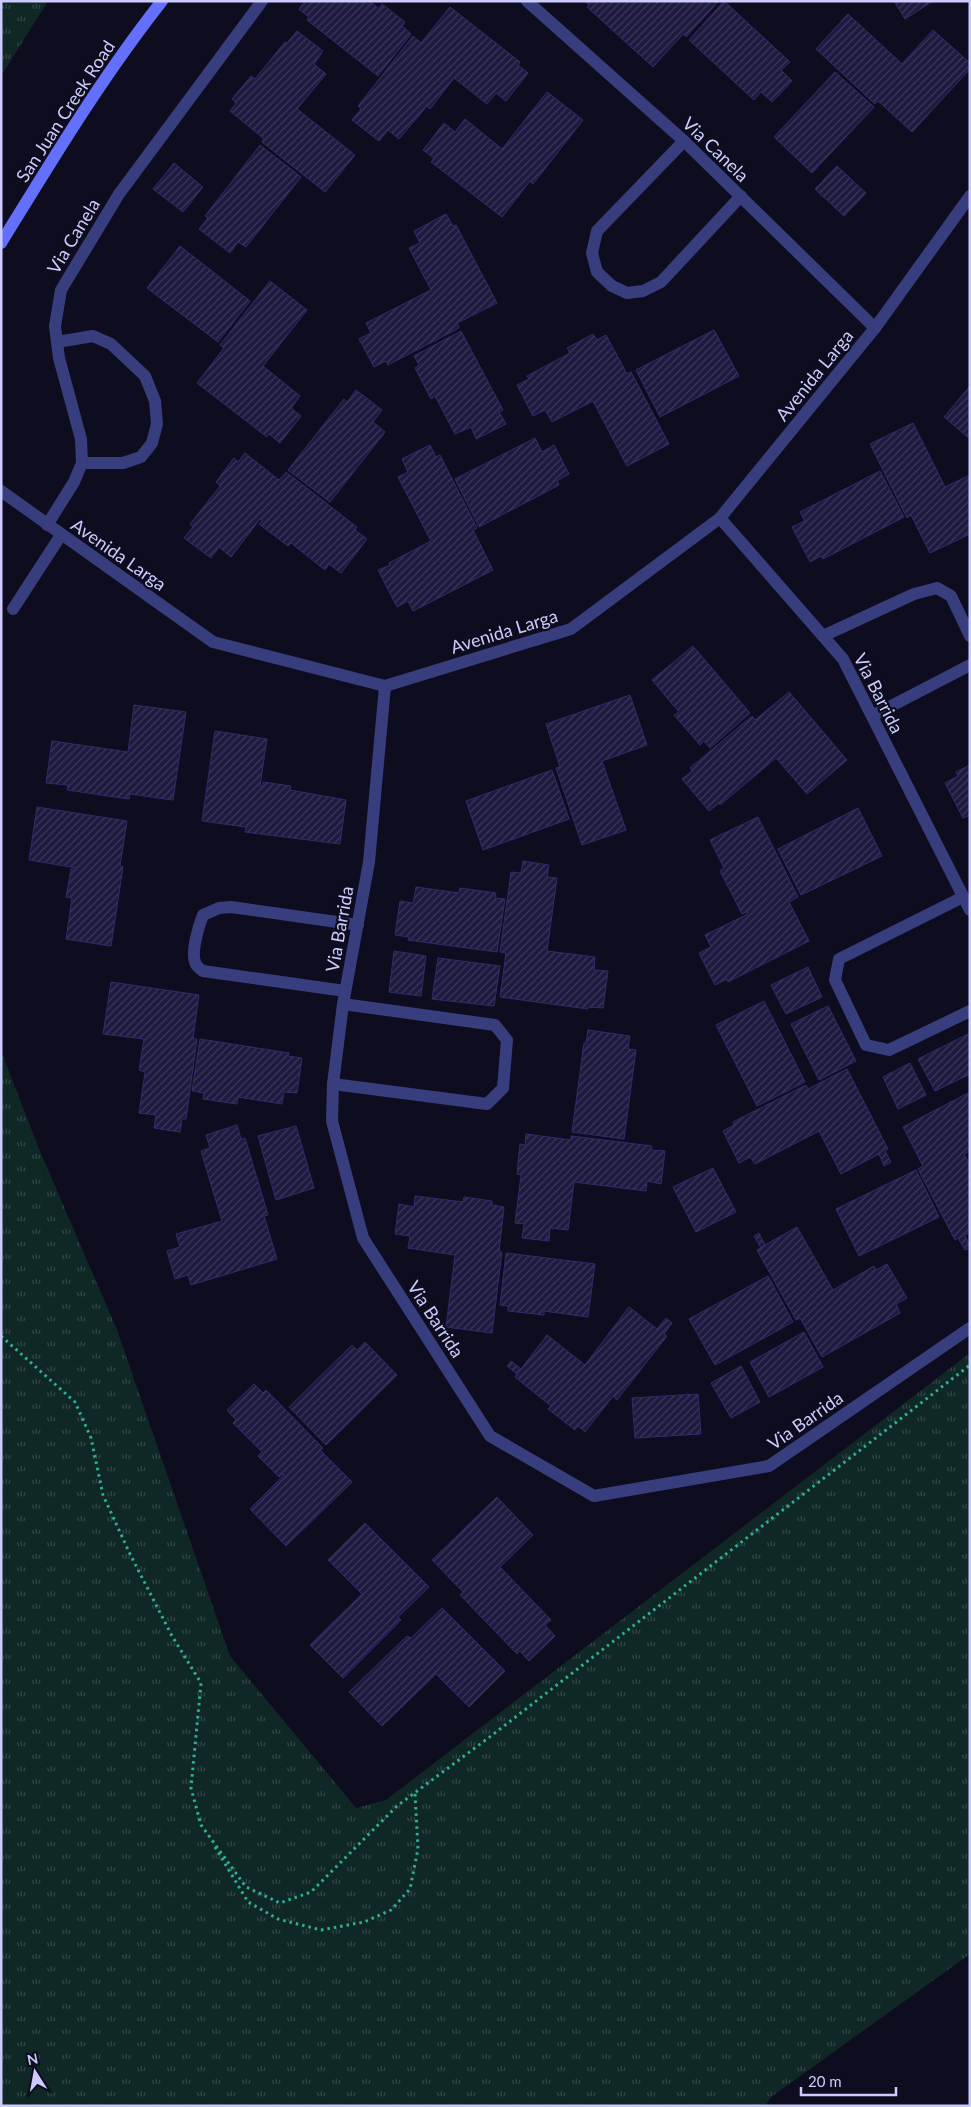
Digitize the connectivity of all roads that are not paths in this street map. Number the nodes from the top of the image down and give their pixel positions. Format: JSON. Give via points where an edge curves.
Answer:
{"nodes":[{"id":1,"x":162,"y":1,"type":"edge"},
{"id":2,"x":262,"y":1,"type":"edge"},
{"id":3,"x":527,"y":1,"type":"edge"},
{"id":4,"x":684,"y":141,"type":"junction"},
{"id":5,"x":741,"y":196,"type":"junction"},
{"id":6,"x":970,"y":196,"type":"edge"},
{"id":7,"x":1,"y":243,"type":"edge"},
{"id":8,"x":875,"y":328,"type":"junction"},
{"id":9,"x":57,"y":342,"type":"junction"},
{"id":10,"x":82,"y":463,"type":"junction"},
{"id":11,"x":1,"y":491,"type":"edge"},
{"id":12,"x":720,"y":518,"type":"junction"},
{"id":13,"x":47,"y":524,"type":"junction"},
{"id":14,"x":61,"y":535,"type":"junction"},
{"id":15,"x":13,"y":609,"type":"dead end"},
{"id":16,"x":823,"y":636,"type":"junction"},
{"id":17,"x":970,"y":636,"type":"edge"},
{"id":18,"x":970,"y":665,"type":"edge"},
{"id":19,"x":385,"y":686,"type":"junction"},
{"id":20,"x":872,"y":716,"type":"junction"},
{"id":21,"x":963,"y":897,"type":"junction"},
{"id":22,"x":970,"y":910,"type":"edge"},
{"id":23,"x":358,"y":925,"type":"junction"},
{"id":24,"x":344,"y":998,"type":"junction"},
{"id":25,"x":970,"y":1011,"type":"edge"},
{"id":26,"x":333,"y":1084,"type":"junction"},
{"id":27,"x":970,"y":1328,"type":"edge"}],
"edges":[{"from":1,"to":7,"type":"main road","name":"San Juan Creek Road","via":[[109,72]]},
{"from":2,"to":9,"type":"street","name":"Via Canela","via":[[119,194],[61,290],[55,326]]},
{"from":3,"to":4,"type":"street","name":"Via Canela"},
{"from":4,"to":5,"type":"street","name":"Via Canela"},
{"from":4,"to":5,"type":"street","via":[[597,232],[592,253],[597,272],[612,286],[627,293],[662,282]]},
{"from":5,"to":8,"type":"street","name":"Via Canela"},
{"from":6,"to":8,"type":"street","name":"Avenida Larga"},
{"from":8,"to":12,"type":"street","name":"Avenida Larga"},
{"from":9,"to":10,"type":"street","name":"Via Canela","via":[[81,439]]},
{"from":9,"to":10,"type":"street","via":[[93,336],[111,344],[145,376],[155,401],[157,424],[152,443],[141,457],[123,463]]},
{"from":10,"to":13,"type":"street","name":"Via Canela","via":[[74,482]]},
{"from":11,"to":13,"type":"street","name":"Avenida Larga"},
{"from":12,"to":16,"type":"street","name":"Via Barrida"},
{"from":12,"to":19,"type":"street","name":"Avenida Larga","via":[[571,629]]},
{"from":13,"to":14,"type":"street","name":"Avenida Larga"},
{"from":14,"to":15,"type":"street"},
{"from":14,"to":19,"type":"street","name":"Avenida Larga","via":[[213,642]]},
{"from":16,"to":17,"type":"street","via":[[914,594],[936,588],[951,596]]},
{"from":16,"to":20,"type":"street","name":"Via Barrida","via":[[843,659]]},
{"from":18,"to":20,"type":"street"},
{"from":19,"to":23,"type":"street","name":"Via Barrida","via":[[369,862]]},
{"from":20,"to":21,"type":"street","name":"Via Barrida"},
{"from":21,"to":22,"type":"street","name":"Via Barrida"},
{"from":21,"to":25,"type":"street","via":[[839,959],[835,980],[866,1045],[889,1050]]},
{"from":23,"to":24,"type":"street","name":"Via Barrida"},
{"from":23,"to":24,"type":"street","via":[[231,907],[203,915],[199,925],[194,956],[195,964],[203,971]]},
{"from":24,"to":26,"type":"street","name":"Via Barrida"},
{"from":24,"to":26,"type":"street","via":[[495,1025],[507,1040],[503,1088],[487,1104]]},
{"from":26,"to":27,"type":"street","name":"Via Barrida","via":[[332,1121],[363,1238],[490,1436],[594,1496],[769,1466]]}]}
